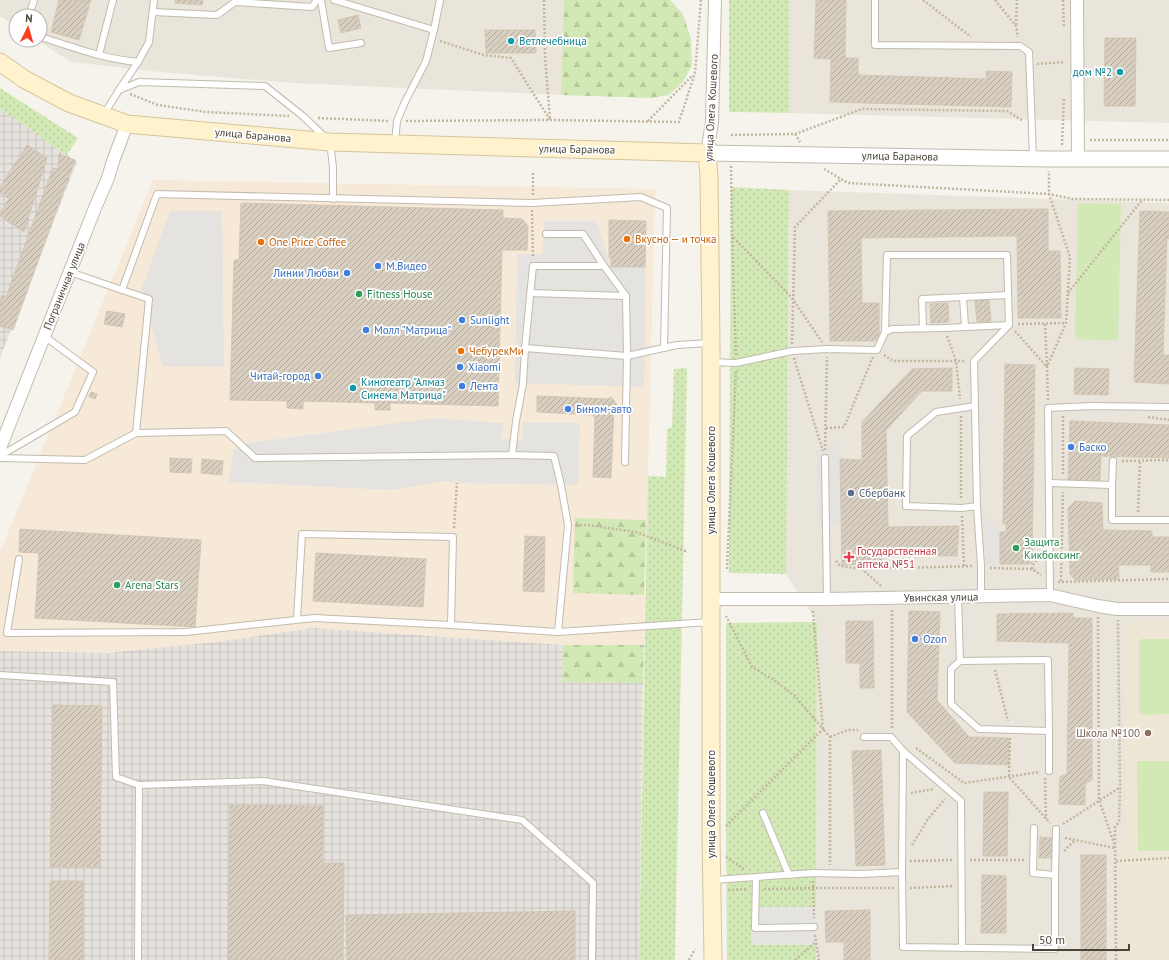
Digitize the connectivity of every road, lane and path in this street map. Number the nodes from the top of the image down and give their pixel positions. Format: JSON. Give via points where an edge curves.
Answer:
{"nodes":[{"id":1,"x":114,"y":0,"type":"edge"},
{"id":2,"x":154,"y":0,"type":"edge"},
{"id":3,"x":317,"y":0,"type":"edge"},
{"id":4,"x":322,"y":0,"type":"edge"},
{"id":5,"x":334,"y":0,"type":"edge"},
{"id":6,"x":440,"y":0,"type":"edge"},
{"id":7,"x":544,"y":0,"type":"edge"},
{"id":8,"x":701,"y":0,"type":"edge"},
{"id":9,"x":715,"y":0,"type":"edge"},
{"id":10,"x":875,"y":0,"type":"edge"},
{"id":11,"x":923,"y":0,"type":"edge"},
{"id":12,"x":995,"y":0,"type":"edge"},
{"id":13,"x":1018,"y":0,"type":"edge"},
{"id":14,"x":1063,"y":0,"type":"edge"},
{"id":15,"x":1077,"y":0,"type":"edge"},
{"id":16,"x":236,"y":1,"type":"edge"},
{"id":17,"x":153,"y":12,"type":"junction"},
{"id":18,"x":1016,"y":26,"type":"junction"},
{"id":19,"x":434,"y":30,"type":"junction"},
{"id":20,"x":1064,"y":31,"type":"dead end"},
{"id":21,"x":48,"y":39,"type":"edge"},
{"id":22,"x":432,"y":39,"type":"junction"},
{"id":23,"x":361,"y":43,"type":"dead end"},
{"id":24,"x":983,"y":46,"type":"junction"},
{"id":25,"x":1020,"y":46,"type":"junction"},
{"id":26,"x":1064,"y":54,"type":"dead end"},
{"id":27,"x":99,"y":55,"type":"junction"},
{"id":28,"x":0,"y":62,"type":"edge"},
{"id":29,"x":138,"y":62,"type":"junction"},
{"id":30,"x":1064,"y":62,"type":"junction"},
{"id":31,"x":1030,"y":64,"type":"junction"},
{"id":32,"x":1064,"y":70,"type":"dead end"},
{"id":33,"x":695,"y":73,"type":"junction"},
{"id":34,"x":119,"y":90,"type":"junction"},
{"id":35,"x":1064,"y":93,"type":"dead end"},
{"id":36,"x":103,"y":115,"type":"junction"},
{"id":37,"x":648,"y":121,"type":"dead end"},
{"id":38,"x":679,"y":122,"type":"dead end"},
{"id":39,"x":127,"y":124,"type":"junction"},
{"id":40,"x":1031,"y":127,"type":"junction"},
{"id":41,"x":731,"y":135,"type":"dead end"},
{"id":42,"x":1078,"y":140,"type":"junction"},
{"id":43,"x":1169,"y":140,"type":"edge"},
{"id":44,"x":330,"y":142,"type":"junction"},
{"id":45,"x":395,"y":144,"type":"junction"},
{"id":46,"x":1062,"y":150,"type":"dead end"},
{"id":47,"x":707,"y":153,"type":"junction"},
{"id":48,"x":1033,"y":158,"type":"junction"},
{"id":49,"x":1049,"y":159,"type":"junction"},
{"id":50,"x":1078,"y":159,"type":"junction"},
{"id":51,"x":1169,"y":159,"type":"edge"},
{"id":52,"x":731,"y":162,"type":"dead end"},
{"id":53,"x":818,"y":166,"type":"dead end"},
{"id":54,"x":533,"y":172,"type":"dead end"},
{"id":55,"x":841,"y":179,"type":"junction"},
{"id":56,"x":1049,"y":194,"type":"junction"},
{"id":57,"x":333,"y":199,"type":"junction"},
{"id":58,"x":1142,"y":200,"type":"junction"},
{"id":59,"x":1169,"y":200,"type":"edge"},
{"id":60,"x":532,"y":204,"type":"junction"},
{"id":61,"x":546,"y":234,"type":"dead end"},
{"id":62,"x":732,"y":236,"type":"junction"},
{"id":63,"x":533,"y":266,"type":"junction"},
{"id":64,"x":604,"y":266,"type":"junction"},
{"id":65,"x":70,"y":272,"type":"junction"},
{"id":66,"x":122,"y":290,"type":"junction"},
{"id":67,"x":530,"y":293,"type":"junction"},
{"id":68,"x":1068,"y":293,"type":"junction"},
{"id":69,"x":1008,"y":295,"type":"junction"},
{"id":70,"x":626,"y":296,"type":"junction"},
{"id":71,"x":963,"y":297,"type":"junction"},
{"id":72,"x":792,"y":298,"type":"junction"},
{"id":73,"x":1066,"y":323,"type":"junction"},
{"id":74,"x":1045,"y":324,"type":"junction"},
{"id":75,"x":1009,"y":325,"type":"junction"},
{"id":76,"x":965,"y":327,"type":"junction"},
{"id":77,"x":923,"y":328,"type":"junction"},
{"id":78,"x":944,"y":328,"type":"junction"},
{"id":79,"x":885,"y":332,"type":"junction"},
{"id":80,"x":44,"y":336,"type":"junction"},
{"id":81,"x":711,"y":343,"type":"junction"},
{"id":82,"x":525,"y":348,"type":"junction"},
{"id":83,"x":664,"y":348,"type":"junction"},
{"id":84,"x":827,"y":349,"type":"junction"},
{"id":85,"x":877,"y":350,"type":"junction"},
{"id":86,"x":792,"y":351,"type":"junction"},
{"id":87,"x":627,"y":356,"type":"junction"},
{"id":88,"x":956,"y":361,"type":"junction"},
{"id":89,"x":974,"y":361,"type":"junction"},
{"id":90,"x":710,"y":362,"type":"junction"},
{"id":91,"x":736,"y":363,"type":"junction"},
{"id":92,"x":1047,"y":367,"type":"junction"},
{"id":93,"x":975,"y":406,"type":"junction"},
{"id":94,"x":961,"y":407,"type":"junction"},
{"id":95,"x":1063,"y":407,"type":"junction"},
{"id":96,"x":1169,"y":407,"type":"edge"},
{"id":97,"x":1048,"y":408,"type":"junction"},
{"id":98,"x":826,"y":428,"type":"junction"},
{"id":99,"x":136,"y":433,"type":"junction"},
{"id":100,"x":0,"y":448,"type":"edge"},
{"id":101,"x":512,"y":455,"type":"junction"},
{"id":102,"x":0,"y":457,"type":"edge"},
{"id":103,"x":825,"y":458,"type":"junction"},
{"id":104,"x":1169,"y":460,"type":"edge"},
{"id":105,"x":1113,"y":461,"type":"joint"},
{"id":106,"x":1140,"y":461,"type":"junction"},
{"id":107,"x":625,"y":462,"type":"dead end"},
{"id":108,"x":457,"y":483,"type":"dead end"},
{"id":109,"x":1050,"y":483,"type":"junction"},
{"id":110,"x":1063,"y":483,"type":"junction"},
{"id":111,"x":1112,"y":484,"type":"junction"},
{"id":112,"x":977,"y":506,"type":"junction"},
{"id":113,"x":962,"y":508,"type":"junction"},
{"id":114,"x":1138,"y":520,"type":"junction"},
{"id":115,"x":1169,"y":520,"type":"edge"},
{"id":116,"x":568,"y":525,"type":"junction"},
{"id":117,"x":453,"y":537,"type":"junction"},
{"id":118,"x":826,"y":548,"type":"junction"},
{"id":119,"x":688,"y":552,"type":"dead end"},
{"id":120,"x":19,"y":559,"type":"dead end"},
{"id":121,"x":964,"y":566,"type":"junction"},
{"id":122,"x":981,"y":566,"type":"junction"},
{"id":123,"x":862,"y":569,"type":"junction"},
{"id":124,"x":727,"y":576,"type":"dead end"},
{"id":125,"x":1169,"y":580,"type":"edge"},
{"id":126,"x":1061,"y":581,"type":"junction"},
{"id":127,"x":1051,"y":582,"type":"junction"},
{"id":128,"x":1050,"y":595,"type":"junction"},
{"id":129,"x":958,"y":597,"type":"junction"},
{"id":130,"x":981,"y":597,"type":"junction"},
{"id":131,"x":894,"y":598,"type":"junction"},
{"id":132,"x":711,"y":599,"type":"junction"},
{"id":133,"x":812,"y":599,"type":"junction"},
{"id":134,"x":827,"y":599,"type":"junction"},
{"id":135,"x":1098,"y":606,"type":"junction"},
{"id":136,"x":1117,"y":608,"type":"junction"},
{"id":137,"x":1169,"y":609,"type":"edge"},
{"id":138,"x":297,"y":619,"type":"junction"},
{"id":139,"x":718,"y":622,"type":"junction"},
{"id":140,"x":451,"y":624,"type":"junction"},
{"id":141,"x":558,"y":632,"type":"junction"},
{"id":142,"x":960,"y":661,"type":"junction"},
{"id":143,"x":993,"y":661,"type":"junction"},
{"id":144,"x":0,"y":675,"type":"edge"},
{"id":145,"x":823,"y":729,"type":"junction"},
{"id":146,"x":1010,"y":730,"type":"junction"},
{"id":147,"x":892,"y":731,"type":"dead end"},
{"id":148,"x":1049,"y":731,"type":"junction"},
{"id":149,"x":864,"y":737,"type":"dead end"},
{"id":150,"x":910,"y":744,"type":"dead end"},
{"id":151,"x":903,"y":751,"type":"junction"},
{"id":152,"x":1049,"y":771,"type":"dead end"},
{"id":153,"x":1009,"y":777,"type":"junction"},
{"id":154,"x":139,"y":785,"type":"junction"},
{"id":155,"x":1120,"y":788,"type":"junction"},
{"id":156,"x":951,"y":792,"type":"junction"},
{"id":157,"x":1099,"y":800,"type":"junction"},
{"id":158,"x":763,"y":813,"type":"dead end"},
{"id":159,"x":726,"y":818,"type":"dead end"},
{"id":160,"x":1046,"y":818,"type":"junction"},
{"id":161,"x":1034,"y":828,"type":"dead end"},
{"id":162,"x":1056,"y":829,"type":"junction"},
{"id":163,"x":1075,"y":840,"type":"junction"},
{"id":164,"x":1115,"y":848,"type":"junction"},
{"id":165,"x":726,"y":857,"type":"dead end"},
{"id":166,"x":1169,"y":858,"type":"edge"},
{"id":167,"x":962,"y":860,"type":"junction"},
{"id":168,"x":1033,"y":860,"type":"junction"},
{"id":169,"x":902,"y":861,"type":"junction"},
{"id":170,"x":1055,"y":861,"type":"junction"},
{"id":171,"x":1115,"y":861,"type":"junction"},
{"id":172,"x":902,"y":872,"type":"junction"},
{"id":173,"x":830,"y":873,"type":"junction"},
{"id":174,"x":789,"y":875,"type":"junction"},
{"id":175,"x":1055,"y":875,"type":"junction"},
{"id":176,"x":756,"y":878,"type":"junction"},
{"id":177,"x":712,"y":880,"type":"junction"},
{"id":178,"x":962,"y":886,"type":"junction"},
{"id":179,"x":902,"y":888,"type":"junction"},
{"id":180,"x":756,"y":889,"type":"junction"},
{"id":181,"x":727,"y":890,"type":"dead end"},
{"id":182,"x":814,"y":927,"type":"dead end"},
{"id":183,"x":816,"y":942,"type":"dead end"},
{"id":184,"x":962,"y":948,"type":"junction"},
{"id":185,"x":695,"y":949,"type":"dead end"},
{"id":186,"x":138,"y":960,"type":"edge"},
{"id":187,"x":592,"y":960,"type":"edge"},
{"id":188,"x":689,"y":960,"type":"edge"},
{"id":189,"x":713,"y":960,"type":"edge"},
{"id":190,"x":795,"y":960,"type":"edge"},
{"id":191,"x":1116,"y":960,"type":"edge"}],
"edges":[{"from":1,"to":27,"type":"lane"},
{"from":2,"to":17,"type":"lane"},
{"from":3,"to":16,"type":"lane","via":[[312,7]]},
{"from":4,"to":23,"type":"lane","via":[[329,48]]},
{"from":5,"to":19,"type":"lane"},
{"from":6,"to":19,"type":"lane"},
{"from":7,"to":22,"type":"path","via":[[550,120],[511,58],[484,55]]},
{"from":8,"to":33,"type":"path"},
{"from":9,"to":47,"type":"street","name":"улица Олега Кошевого","via":[[712,122]]},
{"from":10,"to":24,"type":"lane","via":[[875,46]]},
{"from":11,"to":24,"type":"path"},
{"from":12,"to":18,"type":"path"},
{"from":13,"to":18,"type":"path"},
{"from":14,"to":20,"type":"path"},
{"from":15,"to":42,"type":"street"},
{"from":16,"to":17,"type":"lane","via":[[217,15]]},
{"from":17,"to":29,"type":"lane","via":[[149,42]]},
{"from":18,"to":25,"type":"path"},
{"from":19,"to":22,"type":"lane"},
{"from":21,"to":27,"type":"lane"},
{"from":22,"to":45,"type":"lane","via":[[426,61],[397,121]]},
{"from":24,"to":25,"type":"lane"},
{"from":25,"to":31,"type":"lane","via":[[1030,52]]},
{"from":26,"to":30,"type":"path"},
{"from":27,"to":29,"type":"lane"},
{"from":28,"to":36,"type":"main road","name":"улица Баранова","via":[[69,103]]},
{"from":29,"to":34,"type":"lane"},
{"from":30,"to":31,"type":"path"},
{"from":30,"to":32,"type":"path"},
{"from":31,"to":40,"type":"lane"},
{"from":33,"to":37,"type":"path"},
{"from":33,"to":38,"type":"path"},
{"from":34,"to":36,"type":"lane"},
{"from":34,"to":44,"type":"lane","via":[[139,82],[265,86]]},
{"from":35,"to":46,"type":"path"},
{"from":36,"to":39,"type":"main road","name":"улица Баранова"},
{"from":39,"to":44,"type":"main road","name":"улица Баранова"},
{"from":39,"to":65,"type":"street","name":"Пограничная улица"},
{"from":40,"to":41,"type":"path","via":[[1007,111],[862,108],[795,134]]},
{"from":40,"to":48,"type":"lane"},
{"from":42,"to":43,"type":"path"},
{"from":42,"to":50,"type":"street"},
{"from":44,"to":45,"type":"main road","name":"улица Баранова"},
{"from":44,"to":57,"type":"lane"},
{"from":45,"to":47,"type":"main road","name":"улица Баранова"},
{"from":47,"to":48,"type":"street","name":"улица Баранова"},
{"from":47,"to":81,"type":"main road","name":"улица Олега Кошевого"},
{"from":48,"to":49,"type":"street","name":"улица Баранова"},
{"from":49,"to":50,"type":"street","name":"улица Баранова"},
{"from":49,"to":56,"type":"path"},
{"from":50,"to":51,"type":"street","name":"улица Баранова"},
{"from":52,"to":62,"type":"path"},
{"from":53,"to":55,"type":"path"},
{"from":54,"to":60,"type":"path"},
{"from":55,"to":56,"type":"path","via":[[848,183]]},
{"from":55,"to":72,"type":"path","via":[[795,227]]},
{"from":56,"to":58,"type":"path","via":[[1073,199]]},
{"from":56,"to":68,"type":"path","via":[[1070,256]]},
{"from":57,"to":60,"type":"lane"},
{"from":57,"to":66,"type":"lane","via":[[157,194]]},
{"from":58,"to":59,"type":"path"},
{"from":58,"to":68,"type":"path"},
{"from":60,"to":63,"type":"path"},
{"from":60,"to":83,"type":"lane","via":[[641,197],[667,208]]},
{"from":61,"to":64,"type":"lane","via":[[584,234]]},
{"from":62,"to":72,"type":"path"},
{"from":62,"to":91,"type":"path"},
{"from":63,"to":64,"type":"lane"},
{"from":63,"to":67,"type":"lane"},
{"from":64,"to":70,"type":"lane"},
{"from":65,"to":66,"type":"lane"},
{"from":65,"to":80,"type":"street","name":"Пограничная улица"},
{"from":66,"to":99,"type":"lane","via":[[149,299]]},
{"from":67,"to":70,"type":"lane"},
{"from":67,"to":82,"type":"lane"},
{"from":68,"to":73,"type":"path"},
{"from":69,"to":71,"type":"lane"},
{"from":69,"to":75,"type":"lane"},
{"from":69,"to":79,"type":"lane","via":[[1007,255],[887,256]]},
{"from":70,"to":87,"type":"lane"},
{"from":71,"to":76,"type":"lane"},
{"from":71,"to":77,"type":"lane","via":[[922,299]]},
{"from":72,"to":84,"type":"path"},
{"from":72,"to":86,"type":"path"},
{"from":73,"to":74,"type":"path"},
{"from":73,"to":92,"type":"path"},
{"from":74,"to":75,"type":"path"},
{"from":74,"to":92,"type":"path"},
{"from":75,"to":76,"type":"lane"},
{"from":75,"to":89,"type":"lane"},
{"from":75,"to":92,"type":"path"},
{"from":76,"to":78,"type":"lane"},
{"from":77,"to":78,"type":"lane"},
{"from":77,"to":79,"type":"lane","via":[[892,329]]},
{"from":78,"to":88,"type":"path"},
{"from":79,"to":85,"type":"lane"},
{"from":80,"to":100,"type":"street","name":"Пограничная улица"},
{"from":80,"to":102,"type":"lane","via":[[93,372],[75,412]]},
{"from":81,"to":83,"type":"lane"},
{"from":81,"to":90,"type":"main road","name":"улица Олега Кошевого"},
{"from":82,"to":87,"type":"lane"},
{"from":82,"to":101,"type":"lane","via":[[523,384]]},
{"from":83,"to":87,"type":"lane"},
{"from":84,"to":85,"type":"lane"},
{"from":84,"to":86,"type":"lane"},
{"from":84,"to":98,"type":"path"},
{"from":85,"to":88,"type":"path","via":[[892,361]]},
{"from":85,"to":98,"type":"path","via":[[844,428]]},
{"from":86,"to":91,"type":"lane"},
{"from":86,"to":103,"type":"path"},
{"from":87,"to":107,"type":"lane"},
{"from":88,"to":89,"type":"path"},
{"from":88,"to":94,"type":"path"},
{"from":89,"to":93,"type":"lane"},
{"from":90,"to":91,"type":"lane"},
{"from":90,"to":132,"type":"main road","name":"улица Олега Кошевого"},
{"from":91,"to":124,"type":"path"},
{"from":92,"to":97,"type":"path"},
{"from":93,"to":94,"type":"lane"},
{"from":93,"to":112,"type":"lane"},
{"from":94,"to":113,"type":"path"},
{"from":94,"to":113,"type":"lane","via":[[936,412],[907,436],[906,506]]},
{"from":95,"to":96,"type":"lane"},
{"from":95,"to":97,"type":"lane"},
{"from":95,"to":110,"type":"path"},
{"from":97,"to":109,"type":"lane"},
{"from":98,"to":103,"type":"path"},
{"from":99,"to":101,"type":"lane","via":[[226,431],[255,458]]},
{"from":99,"to":102,"type":"lane","via":[[85,460]]},
{"from":101,"to":116,"type":"lane","via":[[554,456],[562,485]]},
{"from":103,"to":118,"type":"lane"},
{"from":104,"to":106,"type":"path"},
{"from":105,"to":106,"type":"path"},
{"from":105,"to":111,"type":"lane"},
{"from":106,"to":114,"type":"path"},
{"from":108,"to":117,"type":"path"},
{"from":109,"to":110,"type":"lane"},
{"from":109,"to":127,"type":"lane"},
{"from":110,"to":111,"type":"lane"},
{"from":110,"to":126,"type":"path"},
{"from":111,"to":114,"type":"lane","via":[[1112,520]]},
{"from":112,"to":113,"type":"lane"},
{"from":112,"to":122,"type":"lane"},
{"from":113,"to":121,"type":"path"},
{"from":114,"to":115,"type":"lane"},
{"from":116,"to":119,"type":"path","via":[[636,532]]},
{"from":116,"to":141,"type":"lane"},
{"from":117,"to":138,"type":"lane","via":[[302,534]]},
{"from":117,"to":140,"type":"lane"},
{"from":118,"to":123,"type":"path","via":[[840,566]]},
{"from":118,"to":134,"type":"lane"},
{"from":120,"to":138,"type":"lane","via":[[8,633],[186,632]]},
{"from":121,"to":122,"type":"path"},
{"from":121,"to":123,"type":"path"},
{"from":122,"to":127,"type":"path","via":[[1032,569]]},
{"from":122,"to":130,"type":"lane"},
{"from":123,"to":131,"type":"path"},
{"from":125,"to":126,"type":"path"},
{"from":126,"to":127,"type":"path"},
{"from":127,"to":128,"type":"lane"},
{"from":128,"to":130,"type":"street","name":"Увинская улица"},
{"from":128,"to":135,"type":"street","name":"Увинская улица"},
{"from":129,"to":130,"type":"street","name":"Увинская улица"},
{"from":129,"to":131,"type":"street","name":"Увинская улица"},
{"from":129,"to":142,"type":"lane"},
{"from":131,"to":134,"type":"street","name":"Увинская улица"},
{"from":131,"to":147,"type":"path"},
{"from":132,"to":133,"type":"street","name":"Увинская улица"},
{"from":132,"to":139,"type":"main road","name":"улица Олега Кошевого"},
{"from":133,"to":134,"type":"street","name":"Увинская улица"},
{"from":133,"to":145,"type":"path"},
{"from":135,"to":136,"type":"street","name":"Увинская улица"},
{"from":135,"to":157,"type":"path"},
{"from":136,"to":137,"type":"street","name":"Увинская улица"},
{"from":136,"to":155,"type":"path"},
{"from":138,"to":140,"type":"lane"},
{"from":139,"to":141,"type":"lane"},
{"from":139,"to":145,"type":"path","via":[[726,615],[752,667],[795,696]]},
{"from":139,"to":177,"type":"main road","name":"улица Олега Кошевого","via":[[711,835]]},
{"from":140,"to":141,"type":"lane"},
{"from":142,"to":143,"type":"lane"},
{"from":142,"to":146,"type":"lane","via":[[951,669],[951,704],[979,729]]},
{"from":143,"to":146,"type":"path"},
{"from":143,"to":148,"type":"lane","via":[[1048,660]]},
{"from":144,"to":154,"type":"lane","via":[[113,682],[116,777]]},
{"from":145,"to":159,"type":"path","via":[[726,826]]},
{"from":145,"to":173,"type":"path","via":[[830,737]]},
{"from":146,"to":148,"type":"lane"},
{"from":146,"to":153,"type":"path"},
{"from":148,"to":152,"type":"lane"},
{"from":149,"to":151,"type":"lane","via":[[891,737]]},
{"from":150,"to":153,"type":"path","via":[[964,783]]},
{"from":151,"to":156,"type":"lane"},
{"from":151,"to":169,"type":"lane"},
{"from":153,"to":160,"type":"path"},
{"from":153,"to":160,"type":"path","via":[[1045,772]]},
{"from":154,"to":186,"type":"lane"},
{"from":154,"to":187,"type":"lane","via":[[263,781],[522,820],[593,883]]},
{"from":155,"to":157,"type":"path"},
{"from":155,"to":164,"type":"path"},
{"from":156,"to":167,"type":"lane","via":[[961,801]]},
{"from":156,"to":169,"type":"path","via":[[928,819]]},
{"from":157,"to":162,"type":"path"},
{"from":157,"to":164,"type":"path"},
{"from":158,"to":174,"type":"lane"},
{"from":160,"to":162,"type":"path"},
{"from":161,"to":168,"type":"lane"},
{"from":162,"to":163,"type":"path","via":[[1063,837]]},
{"from":162,"to":170,"type":"lane"},
{"from":163,"to":164,"type":"path"},
{"from":163,"to":170,"type":"path"},
{"from":164,"to":171,"type":"path"},
{"from":165,"to":176,"type":"path"},
{"from":166,"to":171,"type":"path"},
{"from":167,"to":168,"type":"path"},
{"from":167,"to":169,"type":"path"},
{"from":167,"to":178,"type":"lane"},
{"from":168,"to":175,"type":"lane","via":[[1033,873]]},
{"from":169,"to":172,"type":"lane"},
{"from":170,"to":175,"type":"lane"},
{"from":171,"to":191,"type":"path"},
{"from":172,"to":173,"type":"lane"},
{"from":172,"to":179,"type":"lane"},
{"from":173,"to":174,"type":"lane"},
{"from":174,"to":176,"type":"lane"},
{"from":175,"to":184,"type":"lane","via":[[1055,949]]},
{"from":176,"to":177,"type":"lane"},
{"from":176,"to":180,"type":"lane"},
{"from":177,"to":189,"type":"main road","name":"улица Олега Кошевого"},
{"from":178,"to":179,"type":"path"},
{"from":178,"to":184,"type":"lane"},
{"from":179,"to":180,"type":"path"},
{"from":179,"to":184,"type":"lane","via":[[903,948]]},
{"from":180,"to":181,"type":"path"},
{"from":180,"to":182,"type":"lane","via":[[756,928]]},
{"from":183,"to":190,"type":"path"},
{"from":185,"to":188,"type":"path"}]}
